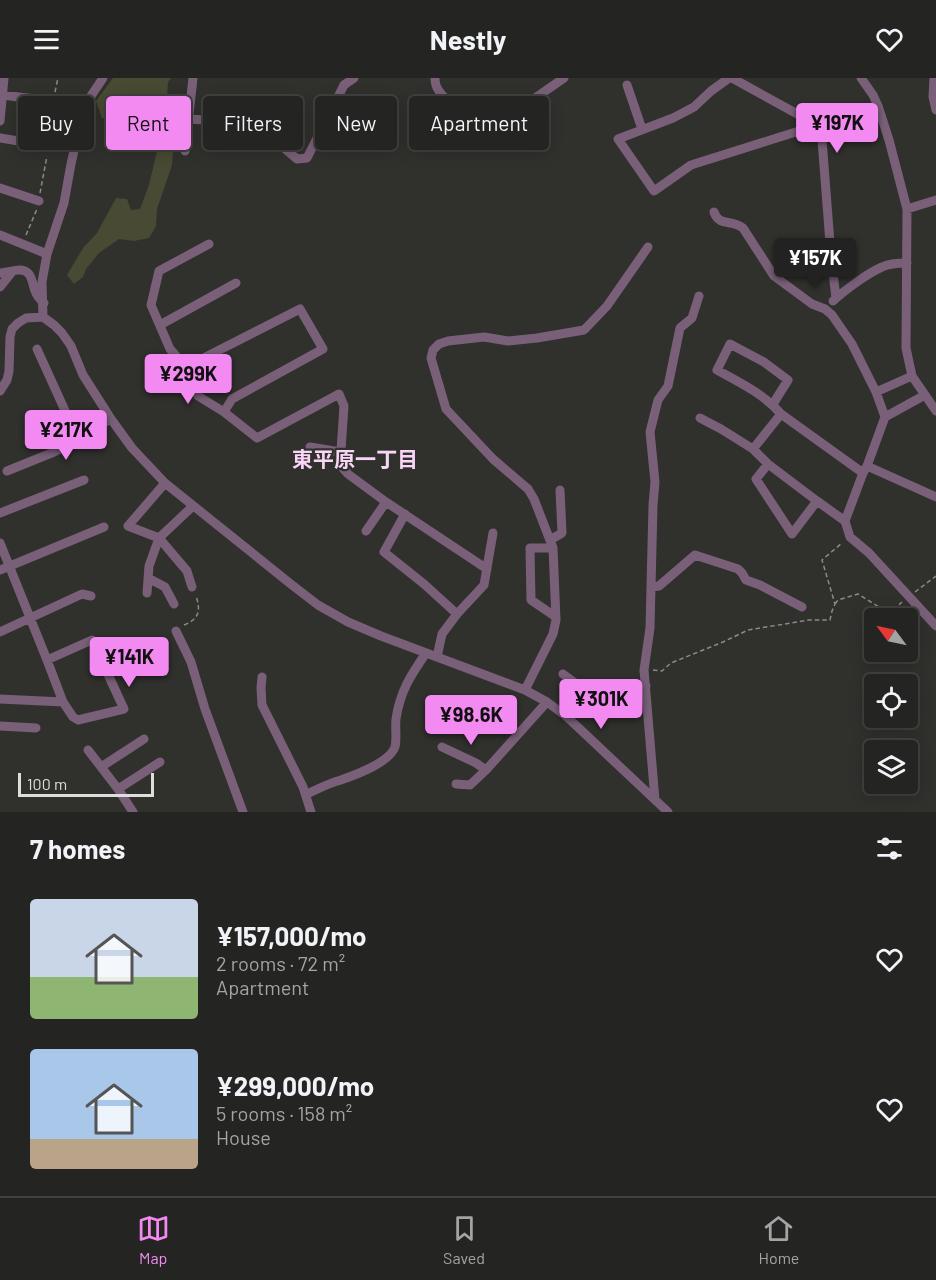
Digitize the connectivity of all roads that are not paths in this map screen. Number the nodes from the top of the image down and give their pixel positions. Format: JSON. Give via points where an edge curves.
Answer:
{"nodes":[{"id":1,"x":103,"y":78,"type":"edge"},
{"id":2,"x":193,"y":78,"type":"edge"},
{"id":3,"x":354,"y":78,"type":"edge"},
{"id":4,"x":435,"y":78,"type":"edge"},
{"id":5,"x":564,"y":78,"type":"edge"},
{"id":6,"x":731,"y":78,"type":"edge"},
{"id":7,"x":861,"y":78,"type":"edge"},
{"id":8,"x":934,"y":78,"type":"edge"},
{"id":9,"x":627,"y":85,"type":"dead end"},
{"id":10,"x":2,"y":87,"type":"edge"},
{"id":11,"x":34,"y":96,"type":"edge"},
{"id":12,"x":191,"y":98,"type":"edge"},
{"id":13,"x":936,"y":110,"type":"edge"},
{"id":14,"x":191,"y":119,"type":"edge"},
{"id":15,"x":0,"y":121,"type":"edge"},
{"id":16,"x":818,"y":125,"type":"junction"},
{"id":17,"x":642,"y":129,"type":"junction"},
{"id":18,"x":0,"y":138,"type":"edge"},
{"id":19,"x":18,"y":141,"type":"edge"},
{"id":20,"x":0,"y":188,"type":"edge"},
{"id":21,"x":936,"y":200,"type":"edge"},
{"id":22,"x":39,"y":201,"type":"road end"},
{"id":23,"x":907,"y":209,"type":"junction"},
{"id":24,"x":714,"y":212,"type":"dead end"},
{"id":25,"x":0,"y":235,"type":"edge"},
{"id":26,"x":209,"y":244,"type":"dead end"},
{"id":27,"x":648,"y":247,"type":"dead end"},
{"id":28,"x":47,"y":254,"type":"junction"},
{"id":29,"x":907,"y":263,"type":"junction"},
{"id":30,"x":12,"y":272,"type":"junction"},
{"id":31,"x":0,"y":273,"type":"edge"},
{"id":32,"x":236,"y":284,"type":"dead end"},
{"id":33,"x":0,"y":286,"type":"edge"},
{"id":34,"x":699,"y":296,"type":"dead end"},
{"id":35,"x":836,"y":298,"type":"junction"},
{"id":36,"x":44,"y":303,"type":"junction"},
{"id":37,"x":825,"y":309,"type":"junction"},
{"id":38,"x":43,"y":317,"type":"junction"},
{"id":39,"x":160,"y":325,"type":"junction"},
{"id":40,"x":37,"y":349,"type":"dead end"},
{"id":41,"x":186,"y":367,"type":"junction"},
{"id":42,"x":912,"y":376,"type":"junction"},
{"id":43,"x":0,"y":391,"type":"edge"},
{"id":44,"x":876,"y":392,"type":"junction"},
{"id":45,"x":924,"y":395,"type":"junction"},
{"id":46,"x":773,"y":404,"type":"junction"},
{"id":47,"x":936,"y":411,"type":"edge"},
{"id":48,"x":224,"y":412,"type":"junction"},
{"id":49,"x":781,"y":414,"type":"junction"},
{"id":50,"x":885,"y":417,"type":"junction"},
{"id":51,"x":700,"y":418,"type":"dead end"},
{"id":52,"x":111,"y":419,"type":"junction"},
{"id":53,"x":77,"y":437,"type":"junction"},
{"id":54,"x":310,"y":447,"type":"dead end"},
{"id":55,"x":753,"y":449,"type":"junction"},
{"id":56,"x":340,"y":452,"type":"junction"},
{"id":57,"x":768,"y":464,"type":"junction"},
{"id":58,"x":865,"y":470,"type":"junction"},
{"id":59,"x":7,"y":471,"type":"dead end"},
{"id":60,"x":84,"y":480,"type":"dead end"},
{"id":61,"x":165,"y":483,"type":"junction"},
{"id":62,"x":560,"y":490,"type":"dead end"},
{"id":63,"x":936,"y":498,"type":"edge"},
{"id":64,"x":817,"y":501,"type":"junction"},
{"id":65,"x":386,"y":502,"type":"junction"},
{"id":66,"x":193,"y":506,"type":"junction"},
{"id":67,"x":0,"y":513,"type":"edge"},
{"id":68,"x":405,"y":514,"type":"junction"},
{"id":69,"x":845,"y":520,"type":"junction"},
{"id":70,"x":104,"y":527,"type":"dead end"},
{"id":71,"x":366,"y":531,"type":"dead end"},
{"id":72,"x":493,"y":533,"type":"dead end"},
{"id":73,"x":159,"y":538,"type":"junction"},
{"id":74,"x":0,"y":543,"type":"edge"},
{"id":75,"x":551,"y":544,"type":"junction"},
{"id":76,"x":5,"y":568,"type":"edge"},
{"id":77,"x":487,"y":569,"type":"junction"},
{"id":78,"x":148,"y":578,"type":"junction"},
{"id":79,"x":192,"y":586,"type":"road end"},
{"id":80,"x":651,"y":587,"type":"junction"},
{"id":81,"x":147,"y":593,"type":"dead end"},
{"id":82,"x":91,"y":596,"type":"dead end"},
{"id":83,"x":174,"y":604,"type":"dead end"},
{"id":84,"x":802,"y":607,"type":"dead end"},
{"id":85,"x":457,"y":614,"type":"junction"},
{"id":86,"x":556,"y":617,"type":"junction"},
{"id":87,"x":30,"y":618,"type":"junction"},
{"id":88,"x":936,"y":626,"type":"edge"},
{"id":89,"x":176,"y":631,"type":"road end"},
{"id":90,"x":0,"y":632,"type":"edge"},
{"id":91,"x":426,"y":653,"type":"junction"},
{"id":92,"x":437,"y":657,"type":"junction"},
{"id":93,"x":47,"y":660,"type":"junction"},
{"id":94,"x":563,"y":674,"type":"dead end"},
{"id":95,"x":262,"y":677,"type":"dead end"},
{"id":96,"x":646,"y":686,"type":"junction"},
{"id":97,"x":525,"y":690,"type":"junction"},
{"id":98,"x":586,"y":691,"type":"junction"},
{"id":99,"x":1,"y":697,"type":"edge"},
{"id":100,"x":63,"y":702,"type":"junction"},
{"id":101,"x":547,"y":702,"type":"junction"},
{"id":102,"x":566,"y":716,"type":"junction"},
{"id":103,"x":0,"y":726,"type":"edge"},
{"id":104,"x":36,"y":728,"type":"dead end"},
{"id":105,"x":144,"y":739,"type":"dead end"},
{"id":106,"x":442,"y":747,"type":"dead end"},
{"id":107,"x":88,"y":750,"type":"dead end"},
{"id":108,"x":160,"y":762,"type":"dead end"},
{"id":109,"x":101,"y":767,"type":"junction"},
{"id":110,"x":486,"y":770,"type":"junction"},
{"id":111,"x":456,"y":784,"type":"dead end"},
{"id":112,"x":118,"y":789,"type":"junction"},
{"id":113,"x":307,"y":794,"type":"junction"},
{"id":114,"x":655,"y":800,"type":"junction"},
{"id":115,"x":133,"y":812,"type":"edge"},
{"id":116,"x":243,"y":812,"type":"edge"},
{"id":117,"x":311,"y":812,"type":"edge"},
{"id":118,"x":668,"y":812,"type":"edge"}],
"edges":[{"from":1,"to":28,"type":"street","via":[[82,115],[64,203]]},
{"from":2,"to":12,"type":"street"},
{"from":3,"to":14,"type":"street","via":[[344,85],[307,158],[297,159],[255,123]]},
{"from":4,"to":5,"type":"street","via":[[440,94],[481,125],[502,121]]},
{"from":6,"to":16,"type":"street"},
{"from":6,"to":17,"type":"street","via":[[694,107]]},
{"from":7,"to":23,"type":"street","via":[[873,95],[890,140]]},
{"from":8,"to":13,"type":"street"},
{"from":9,"to":17,"type":"street"},
{"from":10,"to":11,"type":"street"},
{"from":10,"to":15,"type":"street"},
{"from":16,"to":17,"type":"street","via":[[691,165],[654,191],[618,139]]},
{"from":16,"to":35,"type":"street"},
{"from":18,"to":19,"type":"street"},
{"from":20,"to":22,"type":"street"},
{"from":21,"to":23,"type":"street"},
{"from":23,"to":29,"type":"street"},
{"from":24,"to":37,"type":"street","via":[[719,220],[738,223],[743,228],[774,276]]},
{"from":25,"to":28,"type":"street"},
{"from":26,"to":39,"type":"street","via":[[159,272],[151,305]]},
{"from":27,"to":75,"type":"street","via":[[607,306],[584,330],[508,341],[484,337],[448,341],[433,350],[431,358],[446,409],[528,489]]},
{"from":28,"to":36,"type":"street","via":[[42,282]]},
{"from":29,"to":35,"type":"street","via":[[884,266]]},
{"from":29,"to":42,"type":"street","via":[[906,348]]},
{"from":30,"to":31,"type":"street"},
{"from":30,"to":33,"type":"street"},
{"from":30,"to":36,"type":"street","via":[[23,270],[28,274]]},
{"from":32,"to":39,"type":"street"},
{"from":34,"to":80,"type":"street","via":[[692,318],[680,328],[668,386],[658,400],[650,432],[655,482]]},
{"from":35,"to":37,"type":"street"},
{"from":36,"to":38,"type":"street"},
{"from":37,"to":44,"type":"street","via":[[852,344]]},
{"from":38,"to":43,"type":"street","via":[[26,318],[12,329],[9,371]]},
{"from":38,"to":52,"type":"street","via":[[63,333],[83,375]]},
{"from":39,"to":41,"type":"street","via":[[170,349]]},
{"from":40,"to":53,"type":"street"},
{"from":41,"to":48,"type":"street","via":[[198,396]]},
{"from":41,"to":48,"type":"street","via":[[300,309],[323,349],[232,399]]},
{"from":42,"to":44,"type":"street"},
{"from":42,"to":45,"type":"street"},
{"from":44,"to":50,"type":"street"},
{"from":45,"to":47,"type":"street"},
{"from":45,"to":50,"type":"street"},
{"from":46,"to":46,"type":"street","via":[[717,370],[730,344],[788,380]]},
{"from":46,"to":49,"type":"street"},
{"from":48,"to":56,"type":"street","via":[[257,438],[339,394],[344,406]]},
{"from":49,"to":55,"type":"street"},
{"from":49,"to":58,"type":"street"},
{"from":50,"to":58,"type":"street"},
{"from":51,"to":55,"type":"street"},
{"from":52,"to":53,"type":"street"},
{"from":52,"to":61,"type":"street"},
{"from":53,"to":59,"type":"street","via":[[54,452]]},
{"from":54,"to":56,"type":"street"},
{"from":55,"to":57,"type":"street"},
{"from":56,"to":65,"type":"street","via":[[340,465],[348,474]]},
{"from":57,"to":64,"type":"street"},
{"from":57,"to":64,"type":"street","via":[[756,479],[792,534]]},
{"from":58,"to":63,"type":"street"},
{"from":58,"to":69,"type":"street"},
{"from":60,"to":67,"type":"street"},
{"from":61,"to":66,"type":"street"},
{"from":61,"to":73,"type":"street","via":[[128,526]]},
{"from":62,"to":75,"type":"street","via":[[562,533]]},
{"from":64,"to":69,"type":"street"},
{"from":65,"to":68,"type":"street"},
{"from":65,"to":71,"type":"street"},
{"from":66,"to":73,"type":"street"},
{"from":66,"to":91,"type":"street","via":[[318,605],[359,627]]},
{"from":68,"to":77,"type":"street"},
{"from":68,"to":85,"type":"street","via":[[384,552]]},
{"from":69,"to":88,"type":"street","via":[[850,537]]},
{"from":70,"to":76,"type":"street"},
{"from":72,"to":77,"type":"street"},
{"from":73,"to":78,"type":"street"},
{"from":73,"to":79,"type":"street","via":[[187,571]]},
{"from":74,"to":76,"type":"street"},
{"from":75,"to":86,"type":"street"},
{"from":75,"to":86,"type":"street","via":[[530,548],[531,600]]},
{"from":76,"to":87,"type":"street"},
{"from":77,"to":85,"type":"street","via":[[484,585]]},
{"from":78,"to":81,"type":"street"},
{"from":78,"to":83,"type":"street","via":[[165,587]]},
{"from":80,"to":84,"type":"street","via":[[659,586],[695,555],[738,569],[746,580]]},
{"from":80,"to":96,"type":"street"},
{"from":82,"to":87,"type":"street","via":[[82,594]]},
{"from":85,"to":92,"type":"street","via":[[442,634]]},
{"from":86,"to":97,"type":"street","via":[[553,634]]},
{"from":87,"to":90,"type":"street"},
{"from":87,"to":93,"type":"street"},
{"from":89,"to":116,"type":"street","via":[[191,662]]},
{"from":91,"to":92,"type":"street"},
{"from":91,"to":113,"type":"street","via":[[403,690],[391,752],[367,771]]},
{"from":92,"to":97,"type":"street"},
{"from":93,"to":100,"type":"street"},
{"from":93,"to":100,"type":"street","via":[[92,640],[124,709],[78,720]]},
{"from":94,"to":98,"type":"street"},
{"from":95,"to":113,"type":"street","via":[[262,705]]},
{"from":96,"to":98,"type":"street"},
{"from":96,"to":114,"type":"street"},
{"from":97,"to":101,"type":"street"},
{"from":98,"to":102,"type":"street"},
{"from":99,"to":100,"type":"street"},
{"from":101,"to":102,"type":"street"},
{"from":101,"to":110,"type":"street"},
{"from":102,"to":114,"type":"street"},
{"from":103,"to":104,"type":"street"},
{"from":105,"to":109,"type":"street"},
{"from":106,"to":110,"type":"street"},
{"from":107,"to":109,"type":"street"},
{"from":108,"to":112,"type":"street"},
{"from":109,"to":112,"type":"street"},
{"from":110,"to":111,"type":"street","via":[[470,786]]},
{"from":112,"to":115,"type":"street"},
{"from":113,"to":117,"type":"street"},
{"from":114,"to":118,"type":"street"}]}
